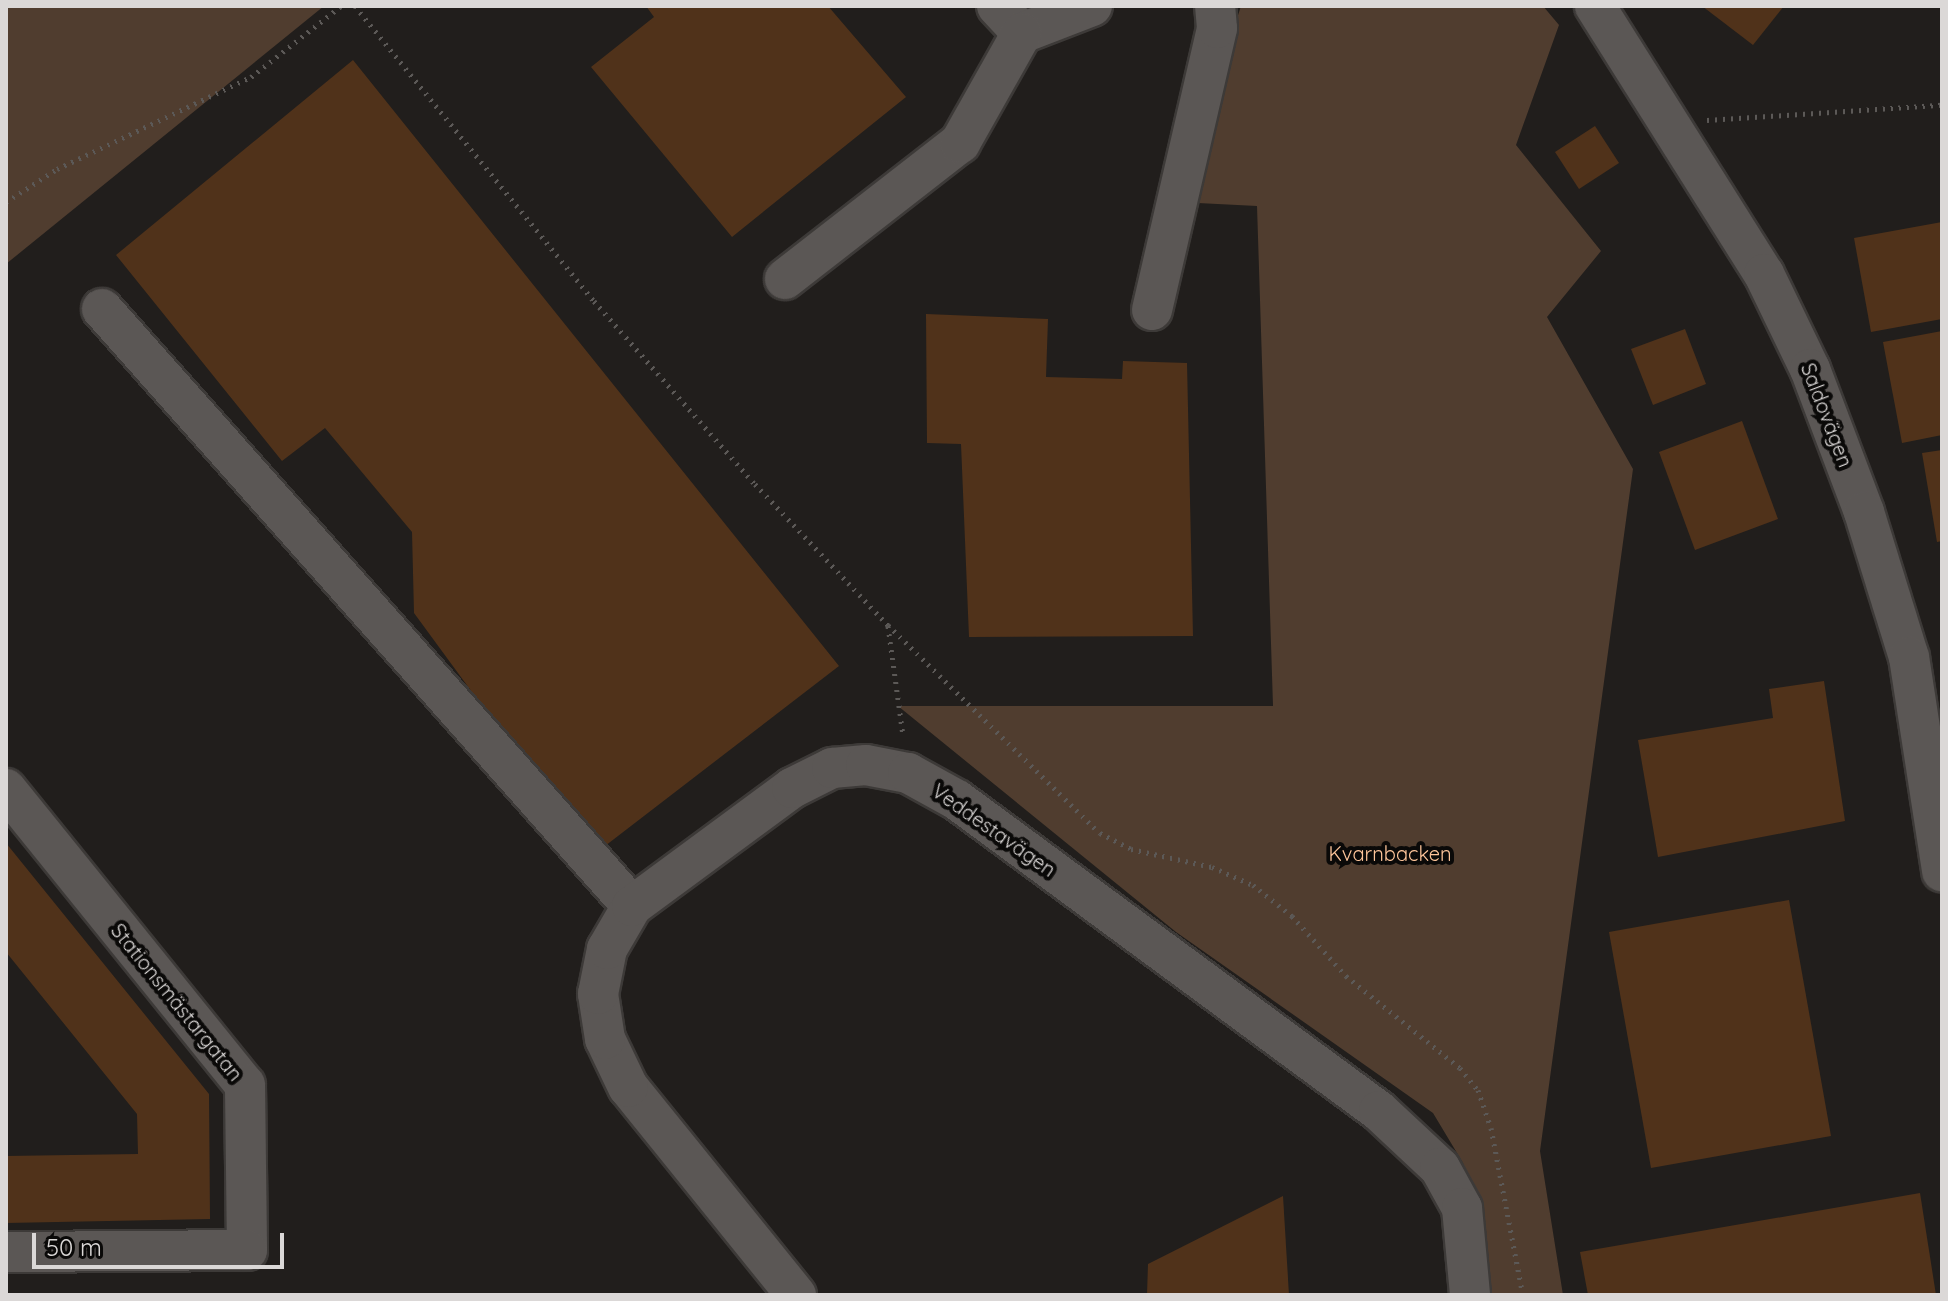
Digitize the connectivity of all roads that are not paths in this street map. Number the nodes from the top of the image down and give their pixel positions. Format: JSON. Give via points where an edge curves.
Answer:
{"nodes":[{"id":1,"x":1092,"y":6,"type":"edge"},
{"id":2,"x":1215,"y":6,"type":"edge"},
{"id":3,"x":1595,"y":6,"type":"edge"},
{"id":4,"x":1010,"y":20,"type":"edge"},
{"id":5,"x":785,"y":279,"type":"dead end"},
{"id":6,"x":102,"y":309,"type":"dead end"},
{"id":7,"x":1152,"y":310,"type":"dead end"},
{"id":8,"x":8,"y":797,"type":"edge"},
{"id":9,"x":1942,"y":871,"type":"edge"},
{"id":10,"x":632,"y":906,"type":"junction"},
{"id":11,"x":6,"y":1252,"type":"edge"},
{"id":12,"x":796,"y":1295,"type":"edge"},
{"id":13,"x":1470,"y":1295,"type":"edge"}],
"edges":[{"from":1,"to":4,"type":"street"},
{"from":2,"to":7,"type":"street","via":[[1217,28]]},
{"from":3,"to":9,"type":"street","name":"Saldovägen","via":[[1764,274],[1810,369],[1864,512],[1909,657]]},
{"from":4,"to":5,"type":"street","via":[[960,143]]},
{"from":6,"to":10,"type":"street"},
{"from":8,"to":11,"type":"street","name":"Stationsmästargatan","via":[[245,1085],[247,1250]]},
{"from":10,"to":12,"type":"street","name":"Veddestavägen","via":[[607,949],[598,994],[605,1039],[628,1087]]},
{"from":10,"to":13,"type":"street","name":"Veddestavägen","via":[[792,788],[832,768],[866,765],[908,773],[970,809],[1292,1045],[1418,1145],[1440,1168],[1462,1208]]}]}
